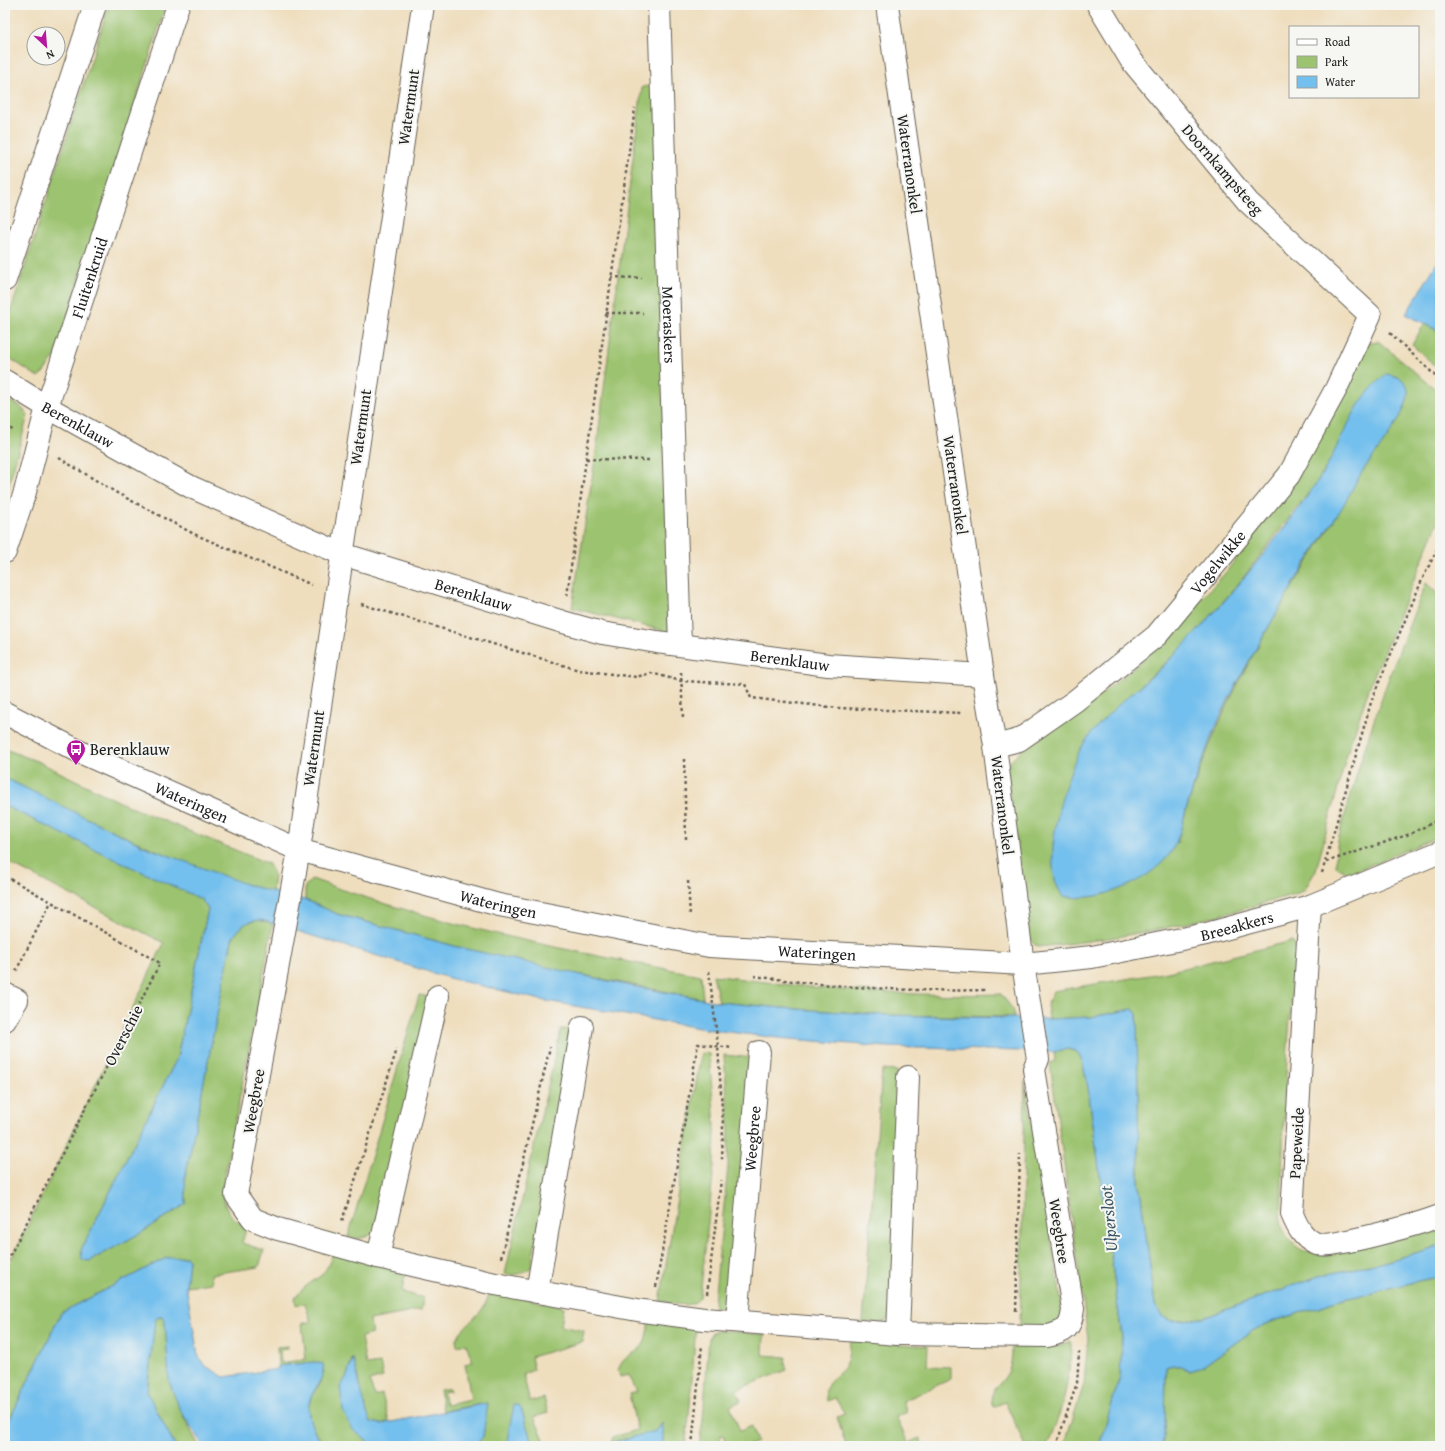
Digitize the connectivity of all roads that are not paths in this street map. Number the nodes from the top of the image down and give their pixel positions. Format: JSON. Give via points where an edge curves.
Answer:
{"nodes":[{"id":1,"x":95,"y":5,"type":"edge"},
{"id":2,"x":178,"y":5,"type":"edge"},
{"id":3,"x":423,"y":5,"type":"edge"},
{"id":4,"x":659,"y":5,"type":"edge"},
{"id":5,"x":887,"y":5,"type":"edge"},
{"id":6,"x":1098,"y":5,"type":"edge"},
{"id":7,"x":5,"y":280,"type":"edge"},
{"id":8,"x":1370,"y":315,"type":"joint"},
{"id":9,"x":5,"y":381,"type":"edge"},
{"id":10,"x":47,"y":407,"type":"junction"},
{"id":11,"x":5,"y":552,"type":"edge"},
{"id":12,"x":342,"y":554,"type":"junction"},
{"id":13,"x":680,"y":645,"type":"junction"},
{"id":14,"x":983,"y":674,"type":"junction"},
{"id":15,"x":5,"y":713,"type":"edge"},
{"id":16,"x":995,"y":746,"type":"junction"},
{"id":17,"x":299,"y":850,"type":"junction"},
{"id":18,"x":1440,"y":852,"type":"edge"},
{"id":19,"x":1310,"y":906,"type":"junction"},
{"id":20,"x":1024,"y":964,"type":"junction"},
{"id":21,"x":9,"y":986,"type":"edge"},
{"id":22,"x":438,"y":996,"type":"dead end"},
{"id":23,"x":5,"y":1020,"type":"edge"},
{"id":24,"x":582,"y":1027,"type":"dead end"},
{"id":25,"x":759,"y":1052,"type":"road end"},
{"id":26,"x":908,"y":1077,"type":"dead end"},
{"id":27,"x":1440,"y":1216,"type":"edge"},
{"id":28,"x":378,"y":1257,"type":"junction"},
{"id":29,"x":537,"y":1292,"type":"junction"},
{"id":30,"x":737,"y":1321,"type":"junction"},
{"id":31,"x":898,"y":1334,"type":"junction"}],
"edges":[{"from":1,"to":7,"type":"street"},
{"from":2,"to":10,"type":"street","name":"Fluitenkruid"},
{"from":3,"to":12,"type":"street","name":"Watermunt"},
{"from":4,"to":13,"type":"street","name":"Moeraskers"},
{"from":5,"to":14,"type":"street","name":"Waterranonkel"},
{"from":6,"to":8,"type":"street","name":"Doornkampsteeg","via":[[1131,60],[1248,202]]},
{"from":8,"to":16,"type":"street","name":"Vogelwikke","via":[[1336,389],[1289,475],[1157,635],[1074,702],[1019,740]]},
{"from":9,"to":10,"type":"street","name":"Berenklauw"},
{"from":10,"to":11,"type":"street","name":"Fluitenkruid","via":[[25,492]]},
{"from":10,"to":12,"type":"street","name":"Berenklauw","via":[[191,487]]},
{"from":12,"to":13,"type":"street","name":"Berenklauw","via":[[602,633]]},
{"from":12,"to":17,"type":"street","name":"Watermunt"},
{"from":13,"to":14,"type":"street","name":"Berenklauw","via":[[828,666]]},
{"from":14,"to":16,"type":"street","name":"Waterranonkel"},
{"from":15,"to":17,"type":"street","name":"Wateringen","via":[[82,753]]},
{"from":16,"to":20,"type":"street","name":"Waterranonkel"},
{"from":17,"to":20,"type":"street","name":"Wateringen","via":[[499,905],[691,944]]},
{"from":17,"to":28,"type":"street","name":"Weegbree","via":[[236,1195],[253,1219],[278,1229]]},
{"from":18,"to":19,"type":"street","name":"Breeakkers"},
{"from":19,"to":20,"type":"street","name":"Breeakkers","via":[[1206,934],[1092,957]]},
{"from":19,"to":27,"type":"street","name":"Papeweide","via":[[1292,1214],[1300,1233],[1317,1244],[1336,1243]]},
{"from":20,"to":31,"type":"street","name":"Weegbree","via":[[1038,1059],[1034,1069],[1073,1309],[1072,1322],[1063,1332],[1053,1335],[1015,1337]]},
{"from":21,"to":23,"type":"street","via":[[16,1000]]},
{"from":22,"to":28,"type":"street"},
{"from":24,"to":29,"type":"street"},
{"from":25,"to":30,"type":"street","name":"Weegbree"},
{"from":26,"to":31,"type":"street"},
{"from":28,"to":29,"type":"street","name":"Weegbree"},
{"from":29,"to":30,"type":"street","name":"Weegbree","via":[[651,1312]]},
{"from":30,"to":31,"type":"street","name":"Weegbree"}]}
